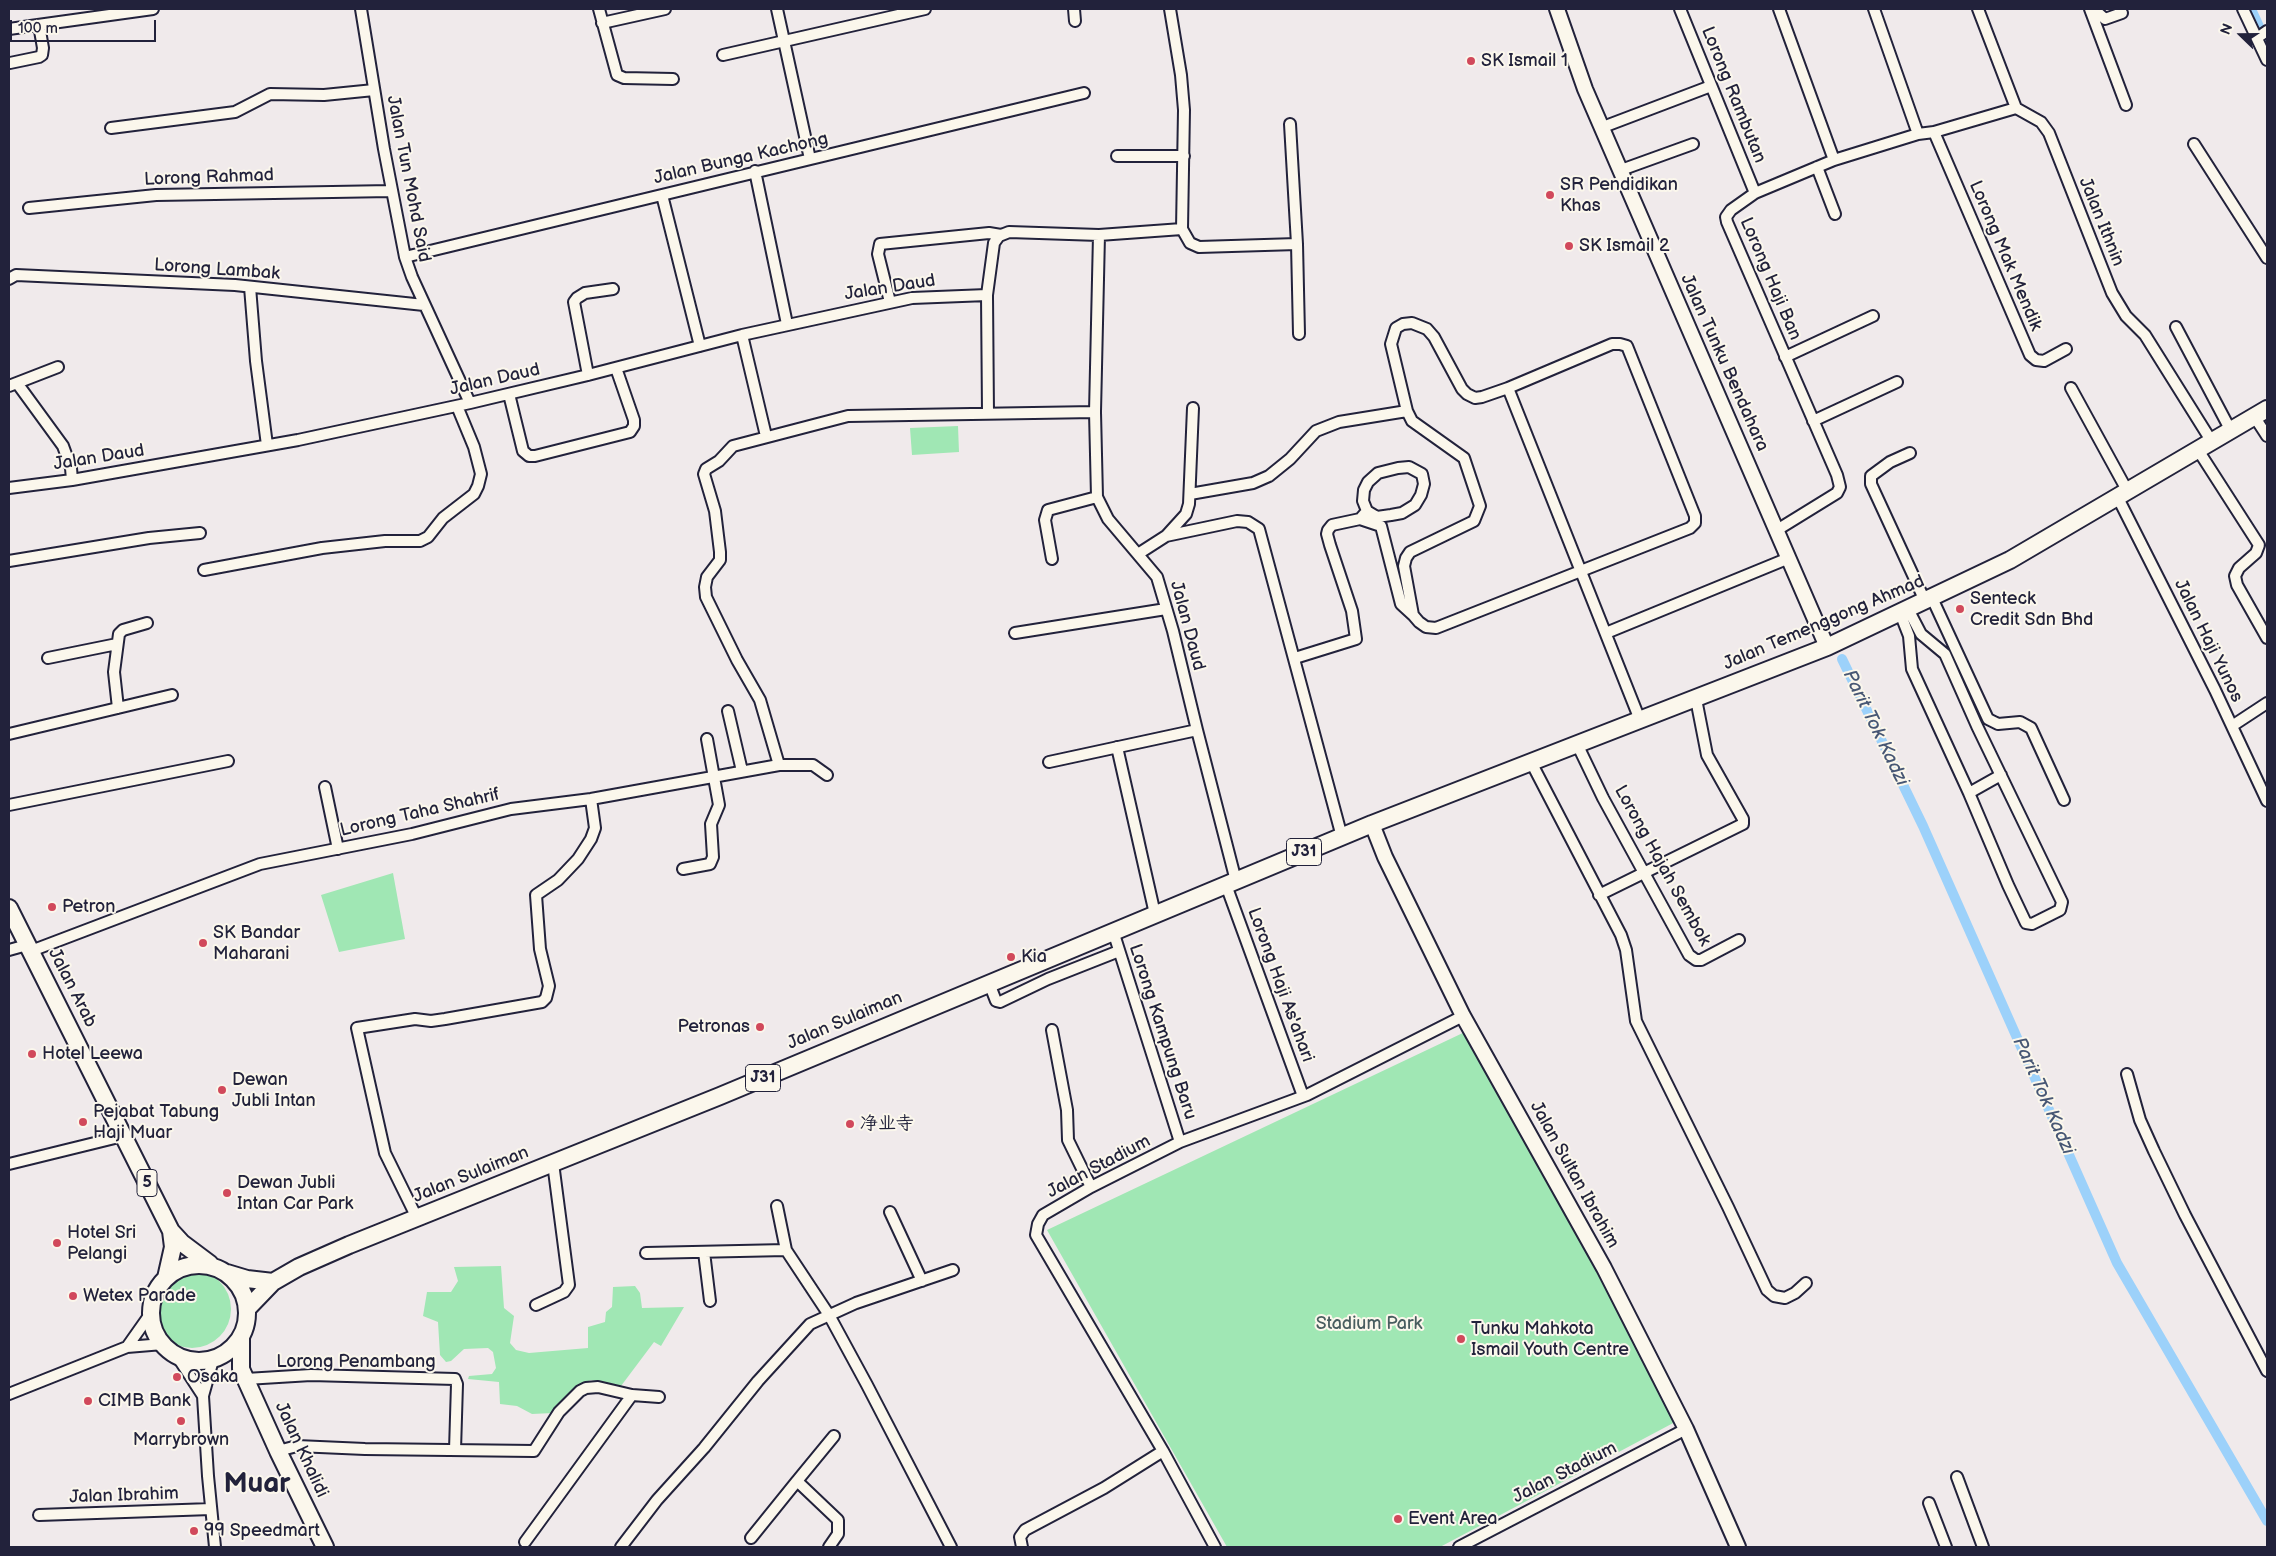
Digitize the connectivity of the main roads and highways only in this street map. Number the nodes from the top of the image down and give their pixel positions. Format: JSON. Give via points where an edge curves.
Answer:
{"nodes":[{"id":1,"x":2261,"y":413,"type":"edge"},
{"id":2,"x":1372,"y":824,"type":"joint"},
{"id":3,"x":9,"y":908,"type":"edge"},
{"id":4,"x":171,"y":1231,"type":"junction"},
{"id":5,"x":216,"y":1267,"type":"junction"},
{"id":6,"x":166,"y":1278,"type":"junction"},
{"id":7,"x":273,"y":1282,"type":"junction"},
{"id":8,"x":247,"y":1309,"type":"junction"},
{"id":9,"x":241,"y":1338,"type":"junction"},
{"id":10,"x":215,"y":1359,"type":"junction"},
{"id":11,"x":244,"y":1374,"type":"junction"},
{"id":12,"x":326,"y":1547,"type":"edge"}],
"edges":[{"from":1,"to":2,"type":"main road","name":"Jalan Temenggong Ahmad","number":"J31","via":[[2010,560],[1929,600],[1827,647]]},
{"from":2,"to":7,"type":"main road","name":"Jalan Sulaiman","number":"J31","via":[[728,1092],[334,1251]]},
{"from":3,"to":4,"type":"main road","name":"Jalan Arab","number":"5"},
{"from":4,"to":5,"type":"main road","number":"5"},
{"from":4,"to":6,"type":"main road","name":"Jalan Arab","number":"5","via":[[173,1247]]},
{"from":5,"to":6,"type":"main road","via":[[186,1266]]},
{"from":5,"to":7,"type":"main road","via":[[247,1279]]},
{"from":5,"to":8,"type":"main road","number":"5","via":[[239,1286]]},
{"from":6,"to":10,"type":"main road","via":[[158,1288],[151,1314],[163,1344],[177,1356],[188,1360]]},
{"from":7,"to":8,"type":"main road","number":"J31"},
{"from":8,"to":9,"type":"main road"},
{"from":9,"to":10,"type":"main road","via":[[231,1350]]},
{"from":9,"to":11,"type":"main road"},
{"from":10,"to":11,"type":"main road","via":[[224,1359]]},
{"from":11,"to":12,"type":"main road","name":"Jalan Khalidi","via":[[278,1452]]}]}
